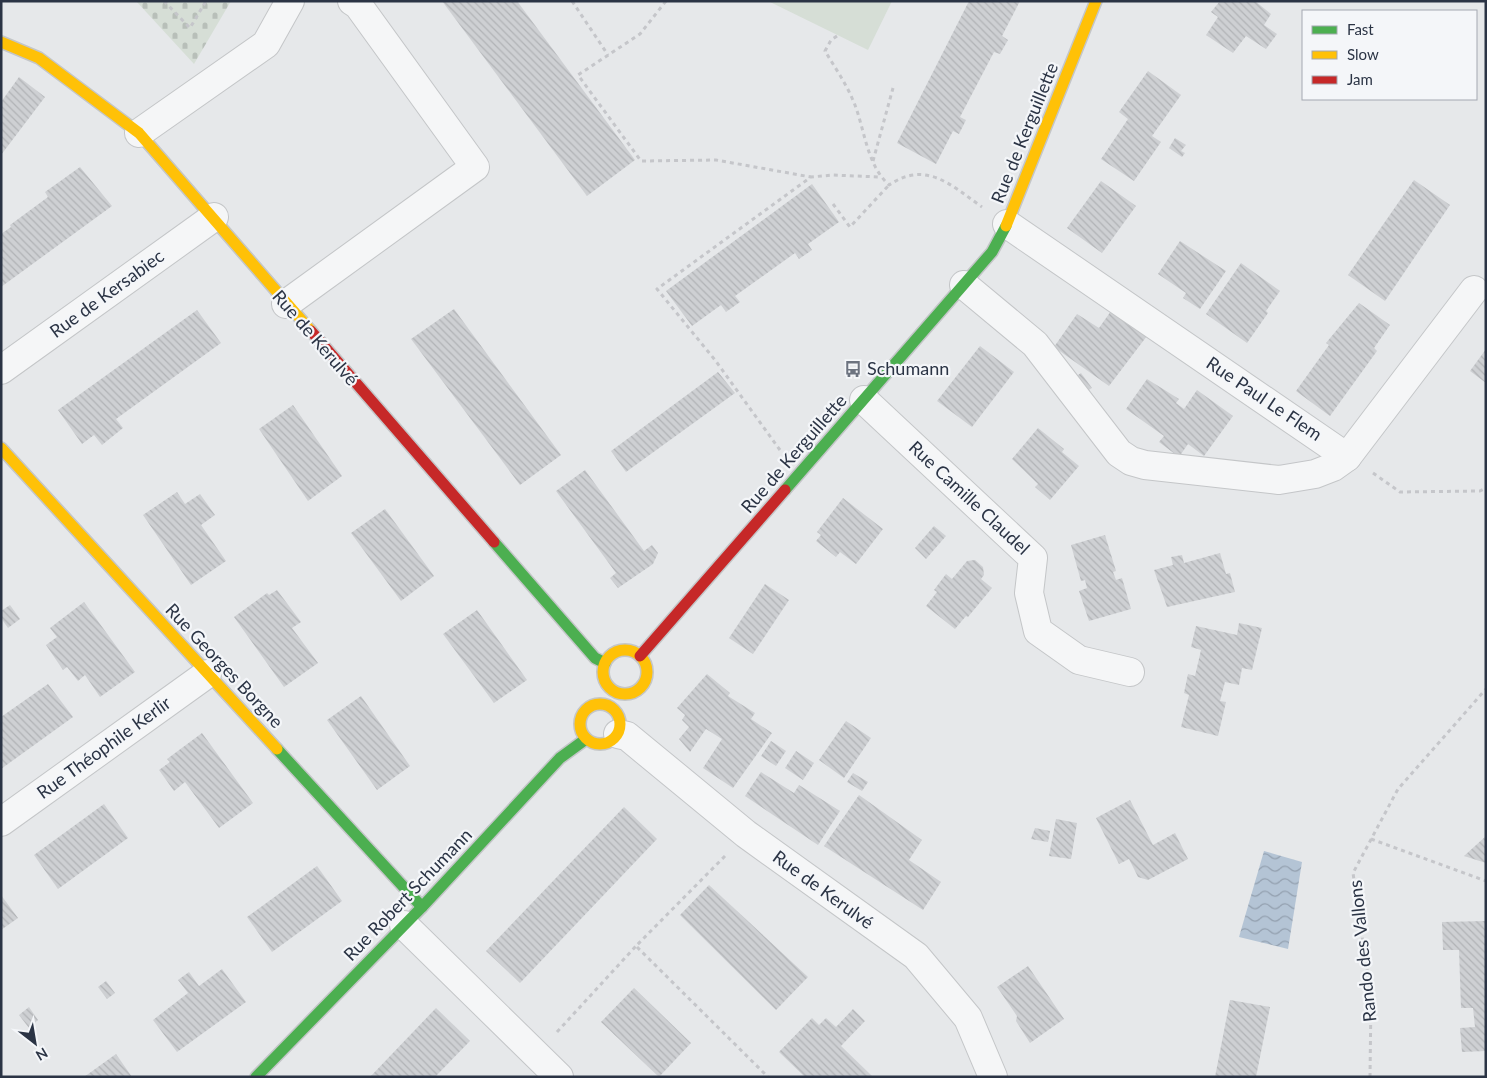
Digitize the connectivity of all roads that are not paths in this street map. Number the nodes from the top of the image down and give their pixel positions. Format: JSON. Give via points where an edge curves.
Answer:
{"nodes":[{"id":1,"x":290,"y":1,"type":"edge"},
{"id":2,"x":352,"y":1,"type":"edge"},
{"id":3,"x":1096,"y":1,"type":"edge"},
{"id":4,"x":1,"y":42,"type":"edge"},
{"id":5,"x":139,"y":133,"type":"junction"},
{"id":6,"x":214,"y":217,"type":"junction"},
{"id":7,"x":1007,"y":224,"type":"junction"},
{"id":8,"x":964,"y":285,"type":"junction"},
{"id":9,"x":1474,"y":290,"type":"dead end"},
{"id":10,"x":286,"y":304,"type":"junction"},
{"id":11,"x":1,"y":370,"type":"edge"},
{"id":12,"x":864,"y":400,"type":"junction"},
{"id":13,"x":1,"y":448,"type":"edge"},
{"id":14,"x":1347,"y":457,"type":"junction"},
{"id":15,"x":640,"y":656,"type":"junction"},
{"id":16,"x":605,"y":663,"type":"junction"},
{"id":17,"x":1130,"y":672,"type":"dead end"},
{"id":18,"x":207,"y":674,"type":"junction"},
{"id":19,"x":604,"y":676,"type":"junction"},
{"id":20,"x":636,"y":691,"type":"junction"},
{"id":21,"x":597,"y":704,"type":"junction"},
{"id":22,"x":619,"y":728,"type":"junction"},
{"id":23,"x":586,"y":739,"type":"junction"},
{"id":24,"x":1,"y":822,"type":"edge"},
{"id":25,"x":413,"y":916,"type":"junction"},
{"id":26,"x":256,"y":1077,"type":"edge"},
{"id":27,"x":559,"y":1077,"type":"edge"},
{"id":28,"x":993,"y":1077,"type":"edge"}],
"edges":[{"from":1,"to":5,"type":"street","via":[[266,44]]},
{"from":2,"to":10,"type":"street","via":[[475,167]]},
{"from":3,"to":7,"type":"street","name":"Rue de Kerguillette"},
{"from":4,"to":5,"type":"street","name":"Rue de Kerulvé","via":[[39,58]]},
{"from":5,"to":6,"type":"street","name":"Rue de Kerulvé"},
{"from":6,"to":10,"type":"street","name":"Rue de Kerulvé"},
{"from":6,"to":11,"type":"street","name":"Rue de Kersabiec"},
{"from":7,"to":8,"type":"street","name":"Rue de Kerguillette","via":[[992,252]]},
{"from":7,"to":14,"type":"street","name":"Rue Paul Le Flem"},
{"from":8,"to":12,"type":"street","name":"Rue de Kerguillette"},
{"from":8,"to":14,"type":"street","via":[[1036,344],[1119,453],[1130,461],[1279,480],[1315,474]]},
{"from":9,"to":14,"type":"street"},
{"from":10,"to":16,"type":"street","name":"Rue de Kerulvé","via":[[594,658]]},
{"from":12,"to":15,"type":"street","name":"Rue de Kerguillette"},
{"from":12,"to":17,"type":"street","name":"Rue Camille Claudel","via":[[1033,558],[1029,593],[1038,631],[1079,660]]},
{"from":13,"to":18,"type":"street","name":"Rue Georges Borgne"},
{"from":15,"to":16,"type":"street","via":[[621,650]]},
{"from":15,"to":20,"type":"street","via":[[645,662],[647,675]]},
{"from":16,"to":19,"type":"street"},
{"from":18,"to":24,"type":"street","name":"Rue Théophile Kerlir"},
{"from":18,"to":25,"type":"street","name":"Rue Georges Borgne"},
{"from":19,"to":20,"type":"street","via":[[616,692]]},
{"from":19,"to":21,"type":"street"},
{"from":20,"to":22,"type":"street"},
{"from":21,"to":22,"type":"street","via":[[614,710]]},
{"from":21,"to":23,"type":"street","via":[[590,706],[582,716],[580,728]]},
{"from":22,"to":23,"type":"street","via":[[603,744]]},
{"from":22,"to":28,"type":"street","name":"Rue de Kerulvé","via":[[746,834],[916,956],[968,1018]]},
{"from":23,"to":25,"type":"street","name":"Rue Robert Schumann","via":[[560,758]]},
{"from":25,"to":26,"type":"street","name":"Rue Robert Schumann"},
{"from":25,"to":27,"type":"street","via":[[535,1055]]}]}
